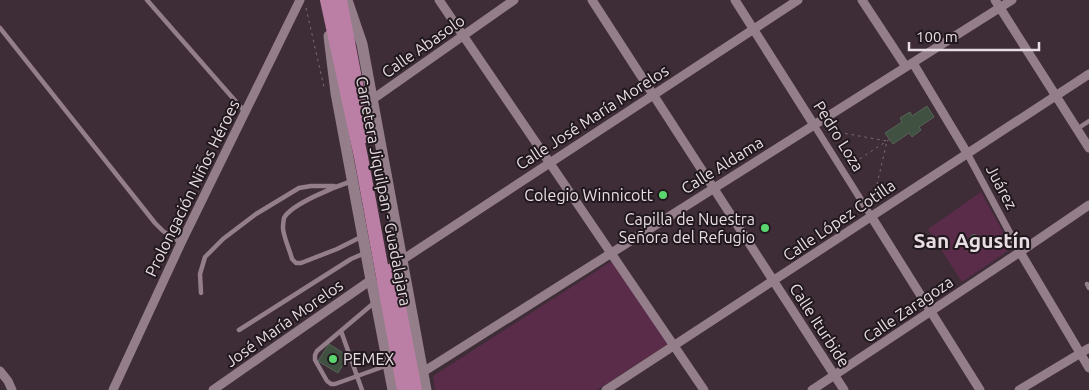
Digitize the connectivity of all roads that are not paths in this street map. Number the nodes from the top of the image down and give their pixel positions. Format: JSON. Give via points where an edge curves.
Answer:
{"nodes":[{"id":1,"x":147,"y":0,"type":"edge"},
{"id":2,"x":300,"y":0,"type":"edge"},
{"id":3,"x":326,"y":0,"type":"edge"},
{"id":4,"x":340,"y":0,"type":"edge"},
{"id":5,"x":347,"y":0,"type":"edge"},
{"id":6,"x":439,"y":0,"type":"edge"},
{"id":7,"x":514,"y":0,"type":"edge"},
{"id":8,"x":592,"y":0,"type":"edge"},
{"id":9,"x":735,"y":0,"type":"edge"},
{"id":10,"x":798,"y":0,"type":"edge"},
{"id":11,"x":862,"y":0,"type":"edge"},
{"id":12,"x":1012,"y":0,"type":"edge"},
{"id":13,"x":997,"y":4,"type":"edge"},
{"id":14,"x":0,"y":28,"type":"edge"},
{"id":15,"x":754,"y":29,"type":"junction"},
{"id":16,"x":463,"y":36,"type":"junction"},
{"id":17,"x":910,"y":65,"type":"junction"},
{"id":18,"x":1089,"y":74,"type":"edge"},
{"id":19,"x":654,"y":94,"type":"junction"},
{"id":20,"x":1056,"y":96,"type":"junction"},
{"id":21,"x":373,"y":99,"type":"junction"},
{"id":22,"x":245,"y":112,"type":"junction"},
{"id":23,"x":1089,"y":121,"type":"edge"},
{"id":24,"x":815,"y":126,"type":"junction"},
{"id":25,"x":1077,"y":129,"type":"junction"},
{"id":26,"x":1089,"y":148,"type":"edge"},
{"id":27,"x":966,"y":152,"type":"junction"},
{"id":28,"x":550,"y":163,"type":"junction"},
{"id":29,"x":353,"y":181,"type":"junction"},
{"id":30,"x":337,"y":186,"type":"junction"},
{"id":31,"x":714,"y":188,"type":"junction"},
{"id":32,"x":1089,"y":205,"type":"edge"},
{"id":33,"x":871,"y":215,"type":"junction"},
{"id":34,"x":363,"y":236,"type":"junction"},
{"id":35,"x":181,"y":243,"type":"junction"},
{"id":36,"x":366,"y":252,"type":"junction"},
{"id":37,"x":1020,"y":252,"type":"junction"},
{"id":38,"x":611,"y":254,"type":"junction"},
{"id":39,"x":402,"y":260,"type":"junction"},
{"id":40,"x":371,"y":280,"type":"junction"},
{"id":41,"x":774,"y":281,"type":"junction"},
{"id":42,"x":201,"y":293,"type":"dead end"},
{"id":43,"x":376,"y":302,"type":"junction"},
{"id":44,"x":931,"y":311,"type":"junction"},
{"id":45,"x":239,"y":330,"type":"dead end"},
{"id":46,"x":341,"y":331,"type":"junction"},
{"id":47,"x":674,"y":345,"type":"junction"},
{"id":48,"x":1089,"y":348,"type":"edge"},
{"id":49,"x":1080,"y":353,"type":"junction"},
{"id":50,"x":388,"y":365,"type":"junction"},
{"id":51,"x":1089,"y":368,"type":"edge"},
{"id":52,"x":0,"y":371,"type":"edge"},
{"id":53,"x":423,"y":372,"type":"junction"},
{"id":54,"x":357,"y":375,"type":"junction"},
{"id":55,"x":835,"y":376,"type":"junction"},
{"id":56,"x":7,"y":386,"type":"edge"},
{"id":57,"x":113,"y":390,"type":"edge"},
{"id":58,"x":213,"y":390,"type":"edge"},
{"id":59,"x":362,"y":390,"type":"edge"},
{"id":60,"x":393,"y":390,"type":"edge"},
{"id":61,"x":404,"y":390,"type":"edge"},
{"id":62,"x":415,"y":390,"type":"edge"},
{"id":63,"x":426,"y":390,"type":"edge"},
{"id":64,"x":606,"y":390,"type":"edge"},
{"id":65,"x":704,"y":390,"type":"edge"},
{"id":66,"x":812,"y":390,"type":"edge"},
{"id":67,"x":844,"y":390,"type":"edge"},
{"id":68,"x":980,"y":390,"type":"edge"},
{"id":69,"x":1019,"y":390,"type":"edge"}],
"edges":[{"from":1,"to":22,"type":"lane"},
{"from":2,"to":22,"type":"street","name":"Prolongación Niños Héroes"},
{"from":3,"to":29,"type":"street","via":[[336,93]]},
{"from":3,"to":61,"type":"highway","name":"Carretera Jiquilpan - Guadalajara","via":[[361,157]]},
{"from":4,"to":62,"type":"highway","name":"Carretera Jiquilpan - Guadalajara"},
{"from":5,"to":21,"type":"street","via":[[362,44]]},
{"from":6,"to":16,"type":"street"},
{"from":7,"to":16,"type":"street","name":"Calle Abasolo"},
{"from":8,"to":19,"type":"street","name":"Calle Iturbide"},
{"from":9,"to":15,"type":"street","name":"Pedro Loza"},
{"from":10,"to":15,"type":"street","name":"Calle José María Morelos"},
{"from":11,"to":17,"type":"street"},
{"from":12,"to":13,"type":"street","name":"Calle Aldama"},
{"from":13,"to":17,"type":"street","name":"Calle Aldama"},
{"from":13,"to":20,"type":"street"},
{"from":14,"to":35,"type":"lane","via":[[155,223]]},
{"from":15,"to":19,"type":"street","name":"Calle José María Morelos"},
{"from":15,"to":24,"type":"street","name":"Pedro Loza"},
{"from":16,"to":21,"type":"street","name":"Calle Abasolo"},
{"from":16,"to":28,"type":"street"},
{"from":17,"to":24,"type":"street","name":"Calle Aldama"},
{"from":17,"to":27,"type":"street"},
{"from":18,"to":20,"type":"street","name":"Calle López Cotilla"},
{"from":19,"to":28,"type":"street","name":"Calle José María Morelos"},
{"from":19,"to":31,"type":"street","name":"Calle Iturbide"},
{"from":20,"to":25,"type":"street"},
{"from":20,"to":27,"type":"street","name":"Calle López Cotilla"},
{"from":21,"to":39,"type":"street"},
{"from":22,"to":35,"type":"street","name":"Prolongación Niños Héroes"},
{"from":23,"to":25,"type":"lane"},
{"from":24,"to":31,"type":"street","name":"Calle Aldama"},
{"from":24,"to":33,"type":"street","name":"Pedro Loza"},
{"from":25,"to":26,"type":"street"},
{"from":27,"to":33,"type":"street","name":"Calle López Cotilla"},
{"from":27,"to":37,"type":"street","name":"Juárez"},
{"from":28,"to":38,"type":"street"},
{"from":28,"to":39,"type":"street","name":"Calle José María Morelos"},
{"from":29,"to":30,"type":"lane"},
{"from":29,"to":34,"type":"street"},
{"from":30,"to":34,"type":"lane","via":[[308,200],[284,218],[282,227],[292,259],[301,263]]},
{"from":30,"to":42,"type":"lane","via":[[299,188],[223,239],[206,257],[200,274]]},
{"from":31,"to":38,"type":"street","name":"Calle Aldama"},
{"from":31,"to":41,"type":"street","name":"Calle Iturbide"},
{"from":32,"to":37,"type":"street","name":"Calle Zaragoza"},
{"from":33,"to":41,"type":"street","name":"Calle López Cotilla"},
{"from":33,"to":44,"type":"street","name":"Pedro Loza"},
{"from":34,"to":36,"type":"street"},
{"from":35,"to":57,"type":"street","name":"Prolongación Niños Héroes"},
{"from":36,"to":40,"type":"street"},
{"from":36,"to":45,"type":"lane"},
{"from":37,"to":44,"type":"street","name":"Calle Zaragoza"},
{"from":37,"to":49,"type":"street","name":"Juárez"},
{"from":38,"to":47,"type":"street"},
{"from":38,"to":53,"type":"street","name":"Calle Aldama"},
{"from":39,"to":53,"type":"street"},
{"from":40,"to":43,"type":"street"},
{"from":40,"to":58,"type":"street","name":"José María Morelos"},
{"from":41,"to":47,"type":"street","name":"Calle López Cotilla"},
{"from":41,"to":55,"type":"street","name":"Calle Iturbide"},
{"from":43,"to":46,"type":"lane"},
{"from":43,"to":50,"type":"street"},
{"from":44,"to":55,"type":"street","name":"Calle Zaragoza"},
{"from":44,"to":68,"type":"street","name":"Pedro Loza"},
{"from":46,"to":54,"type":"lane"},
{"from":46,"to":54,"type":"lane","via":[[314,355],[315,360],[330,384]]},
{"from":47,"to":64,"type":"street","name":"Calle López Cotilla"},
{"from":47,"to":65,"type":"street"},
{"from":48,"to":49,"type":"street"},
{"from":49,"to":51,"type":"street","name":"Juárez"},
{"from":49,"to":69,"type":"street"},
{"from":50,"to":54,"type":"lane"},
{"from":50,"to":60,"type":"street"},
{"from":52,"to":56,"type":"street"},
{"from":53,"to":63,"type":"street"},
{"from":54,"to":59,"type":"lane"},
{"from":55,"to":66,"type":"street","name":"Calle Zaragoza"},
{"from":55,"to":67,"type":"street","name":"Calle Iturbide"}]}
